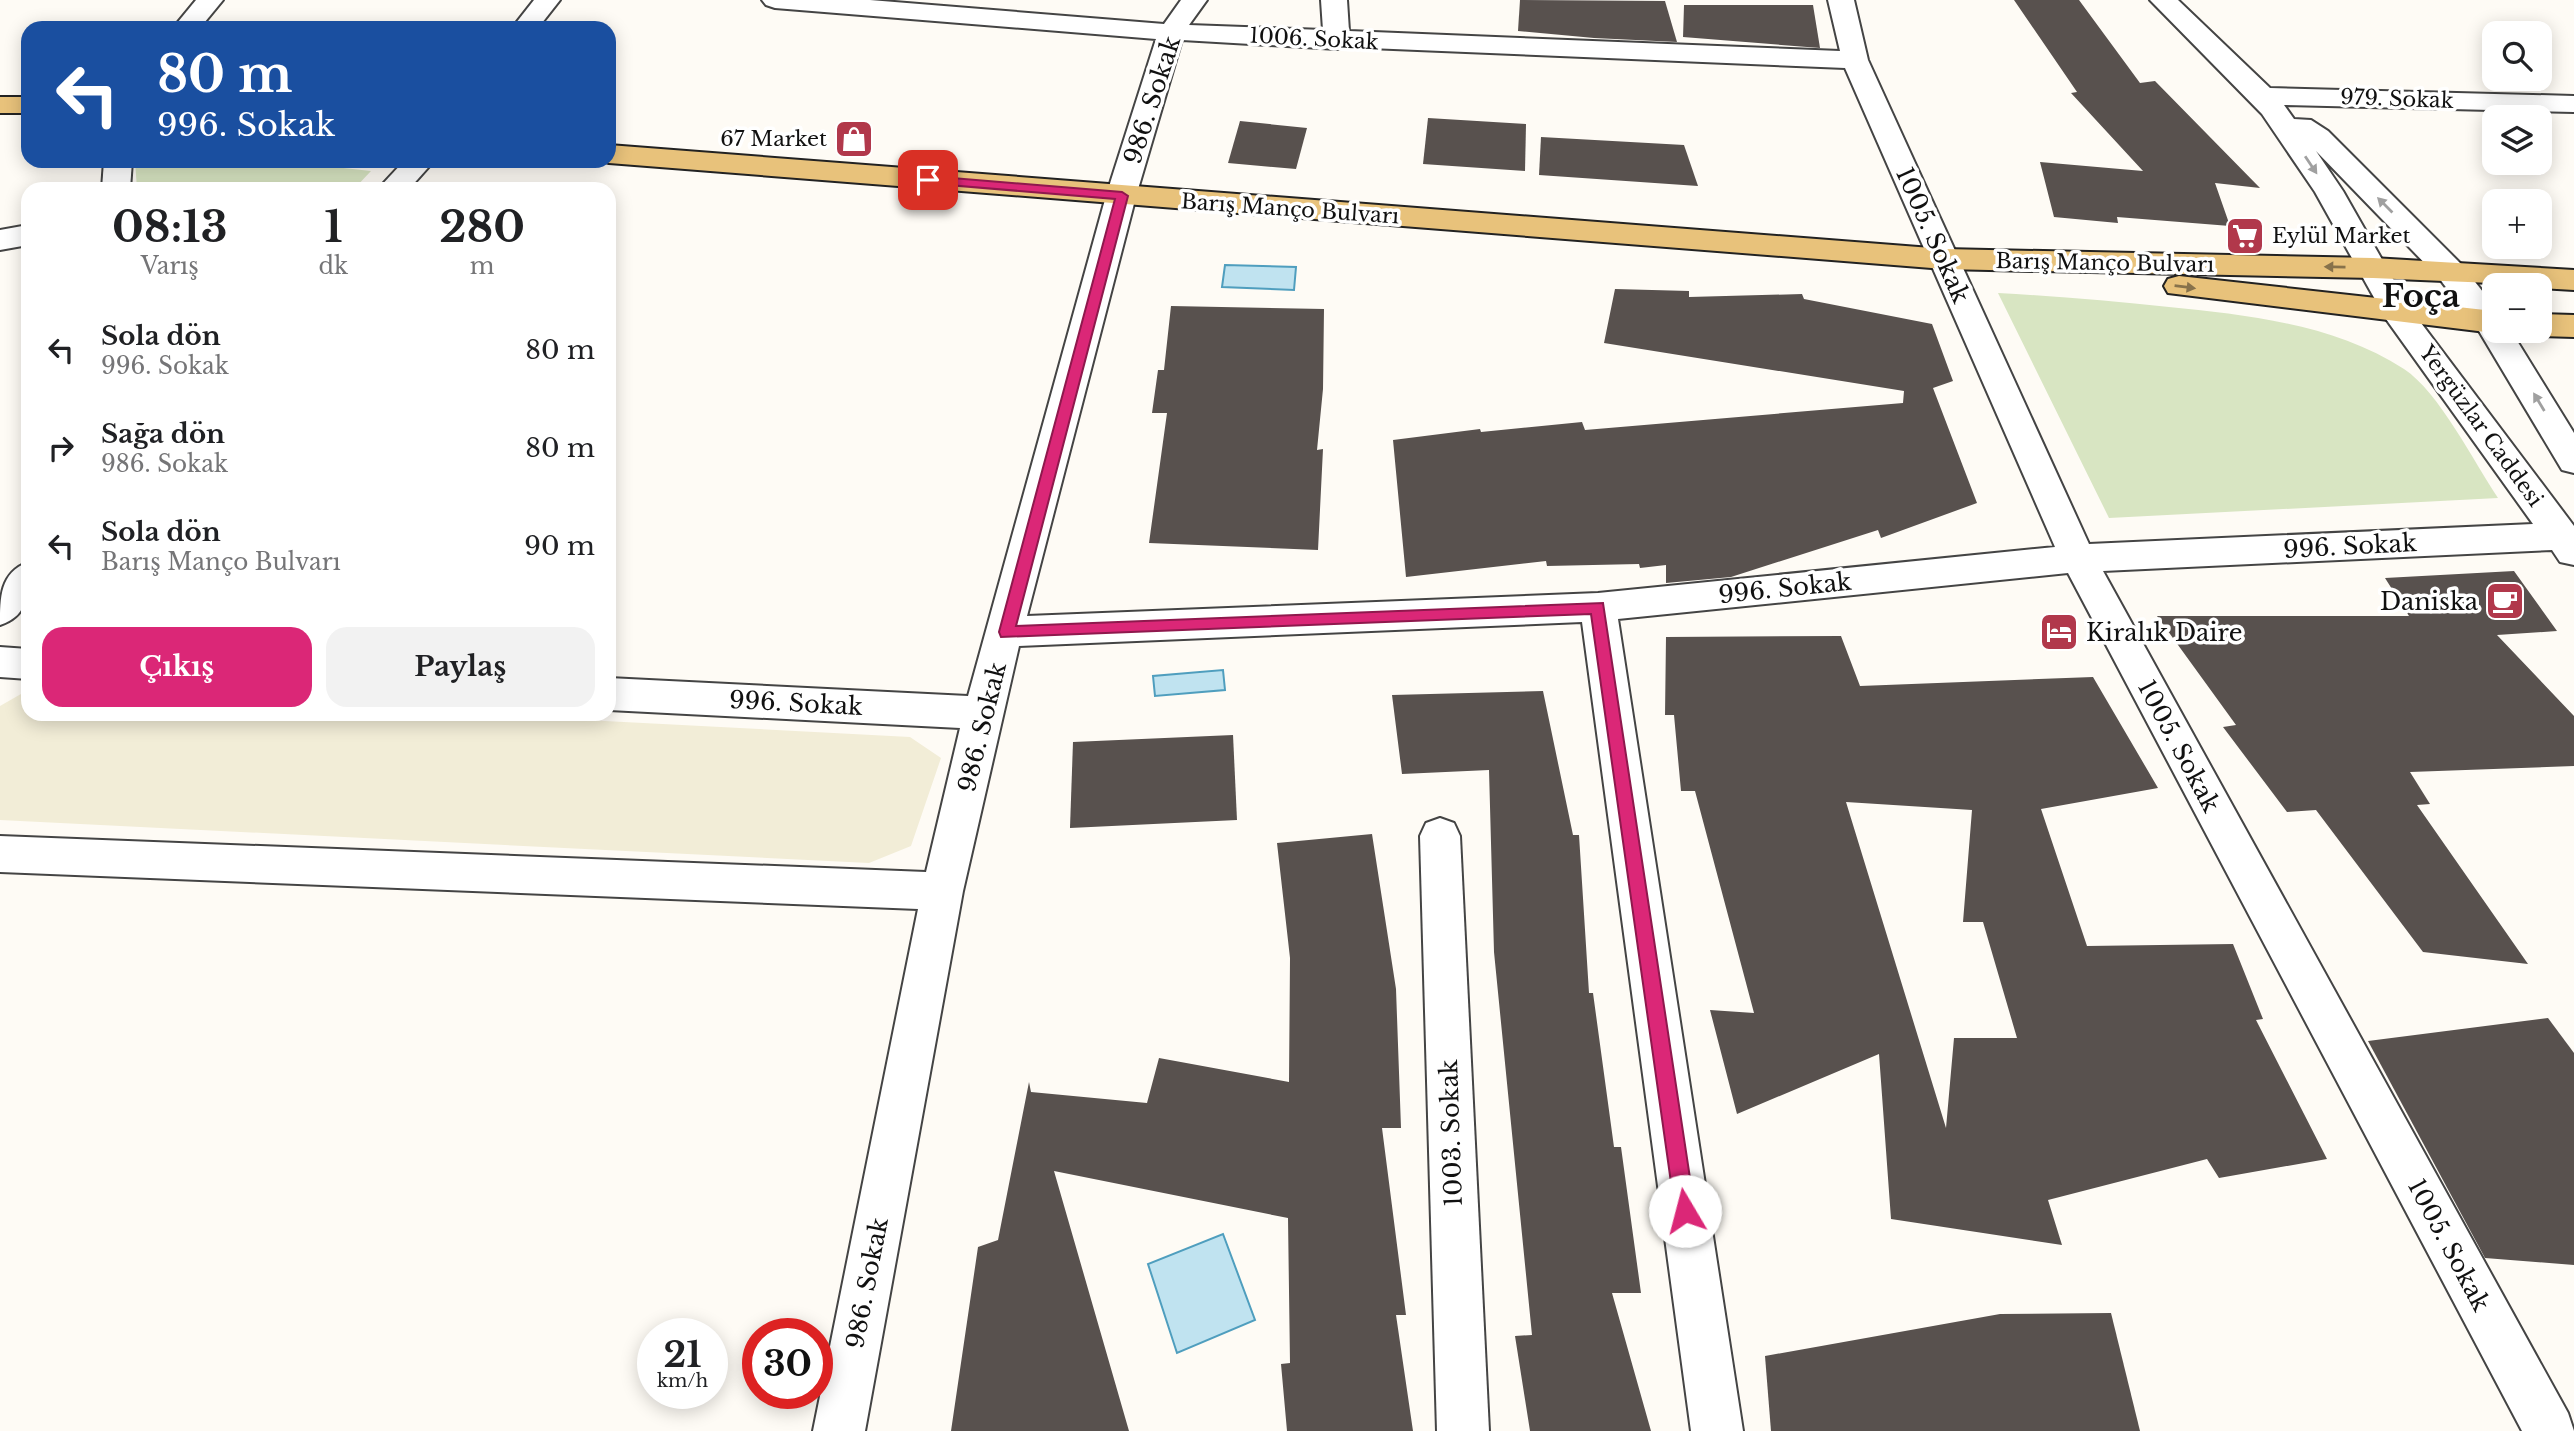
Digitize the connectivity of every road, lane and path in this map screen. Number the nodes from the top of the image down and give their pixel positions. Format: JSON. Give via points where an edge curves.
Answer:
{"nodes":[{"id":1,"x":210,"y":0,"type":"edge"},
{"id":2,"x":547,"y":0,"type":"edge"},
{"id":3,"x":775,"y":0,"type":"edge"},
{"id":4,"x":1194,"y":0,"type":"edge"},
{"id":5,"x":1334,"y":0,"type":"edge"},
{"id":6,"x":1840,"y":0,"type":"edge"},
{"id":7,"x":2163,"y":0,"type":"edge"},
{"id":8,"x":192,"y":21,"type":"edge"},
{"id":9,"x":530,"y":21,"type":"edge"},
{"id":10,"x":1171,"y":32,"type":"junction"},
{"id":11,"x":1337,"y":41,"type":"junction"},
{"id":12,"x":1855,"y":60,"type":"junction"},
{"id":13,"x":2268,"y":102,"type":"junction"},
{"id":14,"x":2574,"y":104,"type":"edge"},
{"id":15,"x":0,"y":105,"type":"edge"},
{"id":16,"x":21,"y":105,"type":"edge"},
{"id":17,"x":616,"y":155,"type":"edge"},
{"id":18,"x":413,"y":168,"type":"edge"},
{"id":19,"x":399,"y":182,"type":"edge"},
{"id":20,"x":1122,"y":196,"type":"junction"},
{"id":21,"x":21,"y":236,"type":"edge"},
{"id":22,"x":0,"y":240,"type":"edge"},
{"id":23,"x":1958,"y":260,"type":"junction"},
{"id":24,"x":2373,"y":268,"type":"junction"},
{"id":25,"x":2450,"y":271,"type":"junction"},
{"id":26,"x":2574,"y":281,"type":"edge"},
{"id":27,"x":2397,"y":312,"type":"junction"},
{"id":28,"x":2482,"y":312,"type":"edge"},
{"id":29,"x":2482,"y":324,"type":"edge"},
{"id":30,"x":2552,"y":325,"type":"edge"},
{"id":31,"x":2574,"y":326,"type":"edge"},
{"id":32,"x":2503,"y":343,"type":"edge"},
{"id":33,"x":2574,"y":461,"type":"edge"},
{"id":34,"x":2570,"y":543,"type":"edge"},
{"id":35,"x":2078,"y":558,"type":"junction"},
{"id":36,"x":21,"y":585,"type":"edge"},
{"id":37,"x":1598,"y":607,"type":"junction"},
{"id":38,"x":0,"y":611,"type":"edge"},
{"id":39,"x":1007,"y":632,"type":"junction"},
{"id":40,"x":0,"y":662,"type":"edge"},
{"id":41,"x":21,"y":664,"type":"edge"},
{"id":42,"x":616,"y":694,"type":"edge"},
{"id":43,"x":983,"y":713,"type":"junction"},
{"id":44,"x":1440,"y":836,"type":"dead end"},
{"id":45,"x":0,"y":854,"type":"edge"},
{"id":46,"x":942,"y":891,"type":"junction"},
{"id":47,"x":839,"y":1431,"type":"edge"},
{"id":48,"x":1463,"y":1431,"type":"edge"},
{"id":49,"x":1717,"y":1431,"type":"edge"},
{"id":50,"x":2550,"y":1431,"type":"edge"}],
"edges":[{"from":1,"to":8,"type":"street"},
{"from":2,"to":9,"type":"street"},
{"from":3,"to":10,"type":"street","name":"1006. Sokak"},
{"from":4,"to":10,"type":"street","name":"986. Sokak"},
{"from":5,"to":11,"type":"street"},
{"from":6,"to":12,"type":"street","name":"1005. Sokak"},
{"from":7,"to":13,"type":"street","name":"Yergüzlar Caddesi"},
{"from":10,"to":11,"type":"street","name":"1006. Sokak"},
{"from":10,"to":20,"type":"street","name":"986. Sokak"},
{"from":11,"to":12,"type":"street","name":"1006. Sokak"},
{"from":12,"to":23,"type":"street","name":"1005. Sokak"},
{"from":13,"to":14,"type":"street","name":"979. Sokak"},
{"from":13,"to":24,"type":"street","name":"Yergüzlar Caddesi","one_way":true,"via":[[2329,191]]},
{"from":25,"to":13,"type":"street","one_way":true,"via":[[2318,137]]},
{"from":15,"to":16,"type":"main road"},
{"from":17,"to":20,"type":"main road","name":"Barış Manço Bulvarı"},
{"from":18,"to":19,"type":"street"},
{"from":20,"to":23,"type":"main road","name":"Barış Manço Bulvarı"},
{"from":20,"to":39,"type":"street","name":"986. Sokak"},
{"from":21,"to":22,"type":"street"},
{"from":24,"to":23,"type":"main road","name":"Barış Manço Bulvarı","one_way":true},
{"from":23,"to":27,"type":"main road","name":"Barış Manço Bulvarı","one_way":true},
{"from":23,"to":35,"type":"street","name":"1005. Sokak"},
{"from":24,"to":25,"type":"main road","name":"Barış Manço Bulvarı"},
{"from":24,"to":27,"type":"street","name":"Yergüzlar Caddesi"},
{"from":25,"to":26,"type":"main road","name":"Barış Manço Bulvarı"},
{"from":25,"to":28,"type":"street"},
{"from":27,"to":29,"type":"main road","name":"Barış Manço Bulvarı"},
{"from":27,"to":34,"type":"street","name":"Yergüzlar Caddesi"},
{"from":30,"to":31,"type":"main road"},
{"from":33,"to":32,"type":"street","one_way":true},
{"from":34,"to":35,"type":"street","name":"996. Sokak"},
{"from":35,"to":37,"type":"street","name":"996. Sokak"},
{"from":35,"to":50,"type":"street","name":"1005. Sokak"},
{"from":36,"to":38,"type":"street"},
{"from":37,"to":39,"type":"street","name":"996. Sokak"},
{"from":37,"to":49,"type":"street"},
{"from":39,"to":43,"type":"street","name":"986. Sokak"},
{"from":40,"to":41,"type":"street"},
{"from":42,"to":43,"type":"street","name":"996. Sokak"},
{"from":43,"to":46,"type":"street","name":"986. Sokak"},
{"from":44,"to":48,"type":"street","name":"1003. Sokak"},
{"from":45,"to":46,"type":"street"},
{"from":46,"to":47,"type":"street","name":"986. Sokak"}]}
